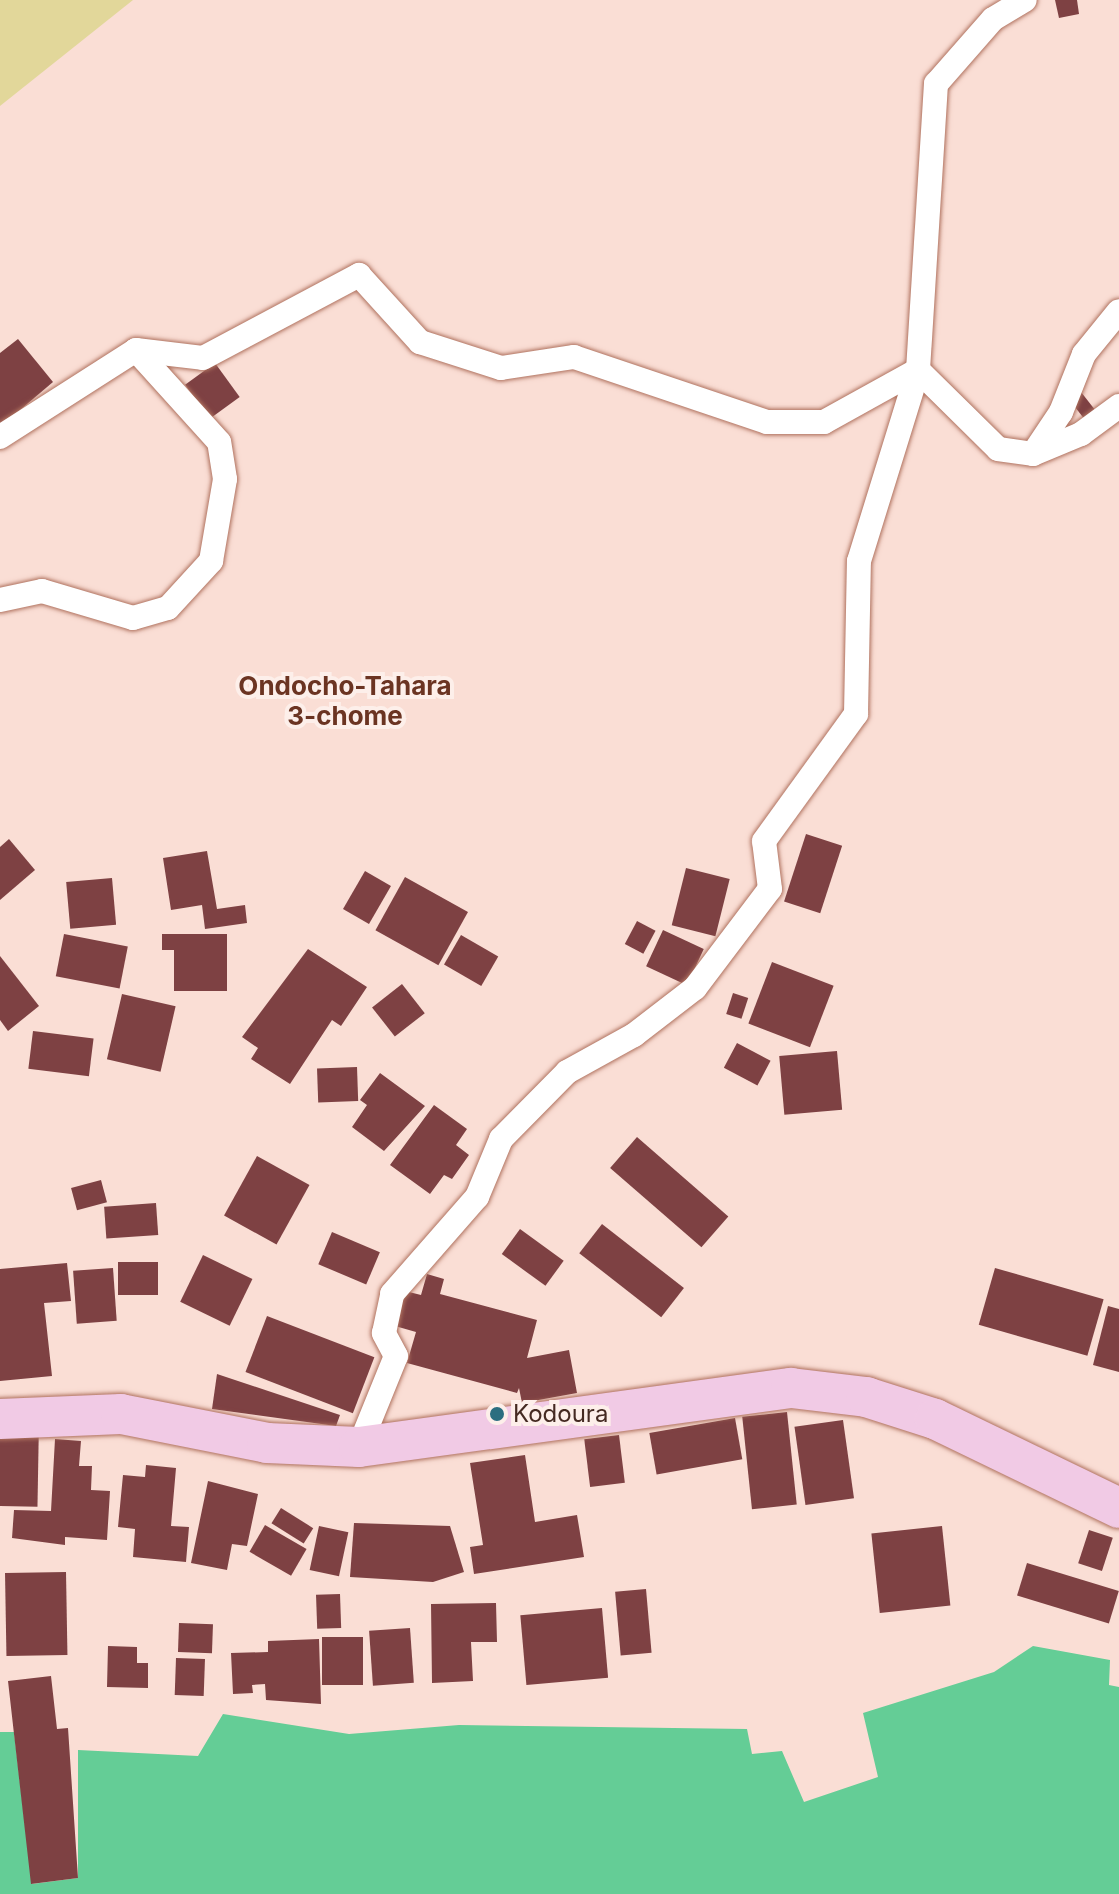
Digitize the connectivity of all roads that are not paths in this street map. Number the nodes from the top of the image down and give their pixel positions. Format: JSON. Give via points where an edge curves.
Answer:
{"nodes":[{"id":1,"x":1025,"y":0,"type":"edge"},
{"id":2,"x":1119,"y":311,"type":"edge"},
{"id":3,"x":136,"y":350,"type":"junction"},
{"id":4,"x":918,"y":370,"type":"junction"},
{"id":5,"x":1119,"y":406,"type":"edge"},
{"id":6,"x":0,"y":437,"type":"edge"},
{"id":7,"x":1033,"y":454,"type":"junction"},
{"id":8,"x":0,"y":600,"type":"edge"},
{"id":9,"x":0,"y":1419,"type":"edge"},
{"id":10,"x":359,"y":1447,"type":"junction"},
{"id":11,"x":1119,"y":1508,"type":"edge"}],
"edges":[{"from":1,"to":4,"type":"street","via":[[993,19],[936,84]]},
{"from":2,"to":7,"type":"street","via":[[1084,354],[1061,412]]},
{"from":3,"to":4,"type":"street","via":[[203,358],[359,275],[420,342],[501,368],[574,357],[767,422],[824,422]]},
{"from":3,"to":6,"type":"street"},
{"from":3,"to":8,"type":"street","via":[[219,442],[225,479],[211,561],[168,608],[133,618],[42,591]]},
{"from":4,"to":7,"type":"street","via":[[998,449]]},
{"from":4,"to":10,"type":"street","via":[[859,561],[856,714],[764,841],[770,889],[695,988],[634,1035],[567,1072],[501,1139],[477,1197],[392,1294],[384,1333],[396,1356]]},
{"from":5,"to":7,"type":"street","via":[[1081,434]]},
{"from":9,"to":10,"type":"main road","via":[[121,1414],[267,1443]]},
{"from":10,"to":11,"type":"main road","via":[[791,1388],[866,1397],[935,1419]]}]}
